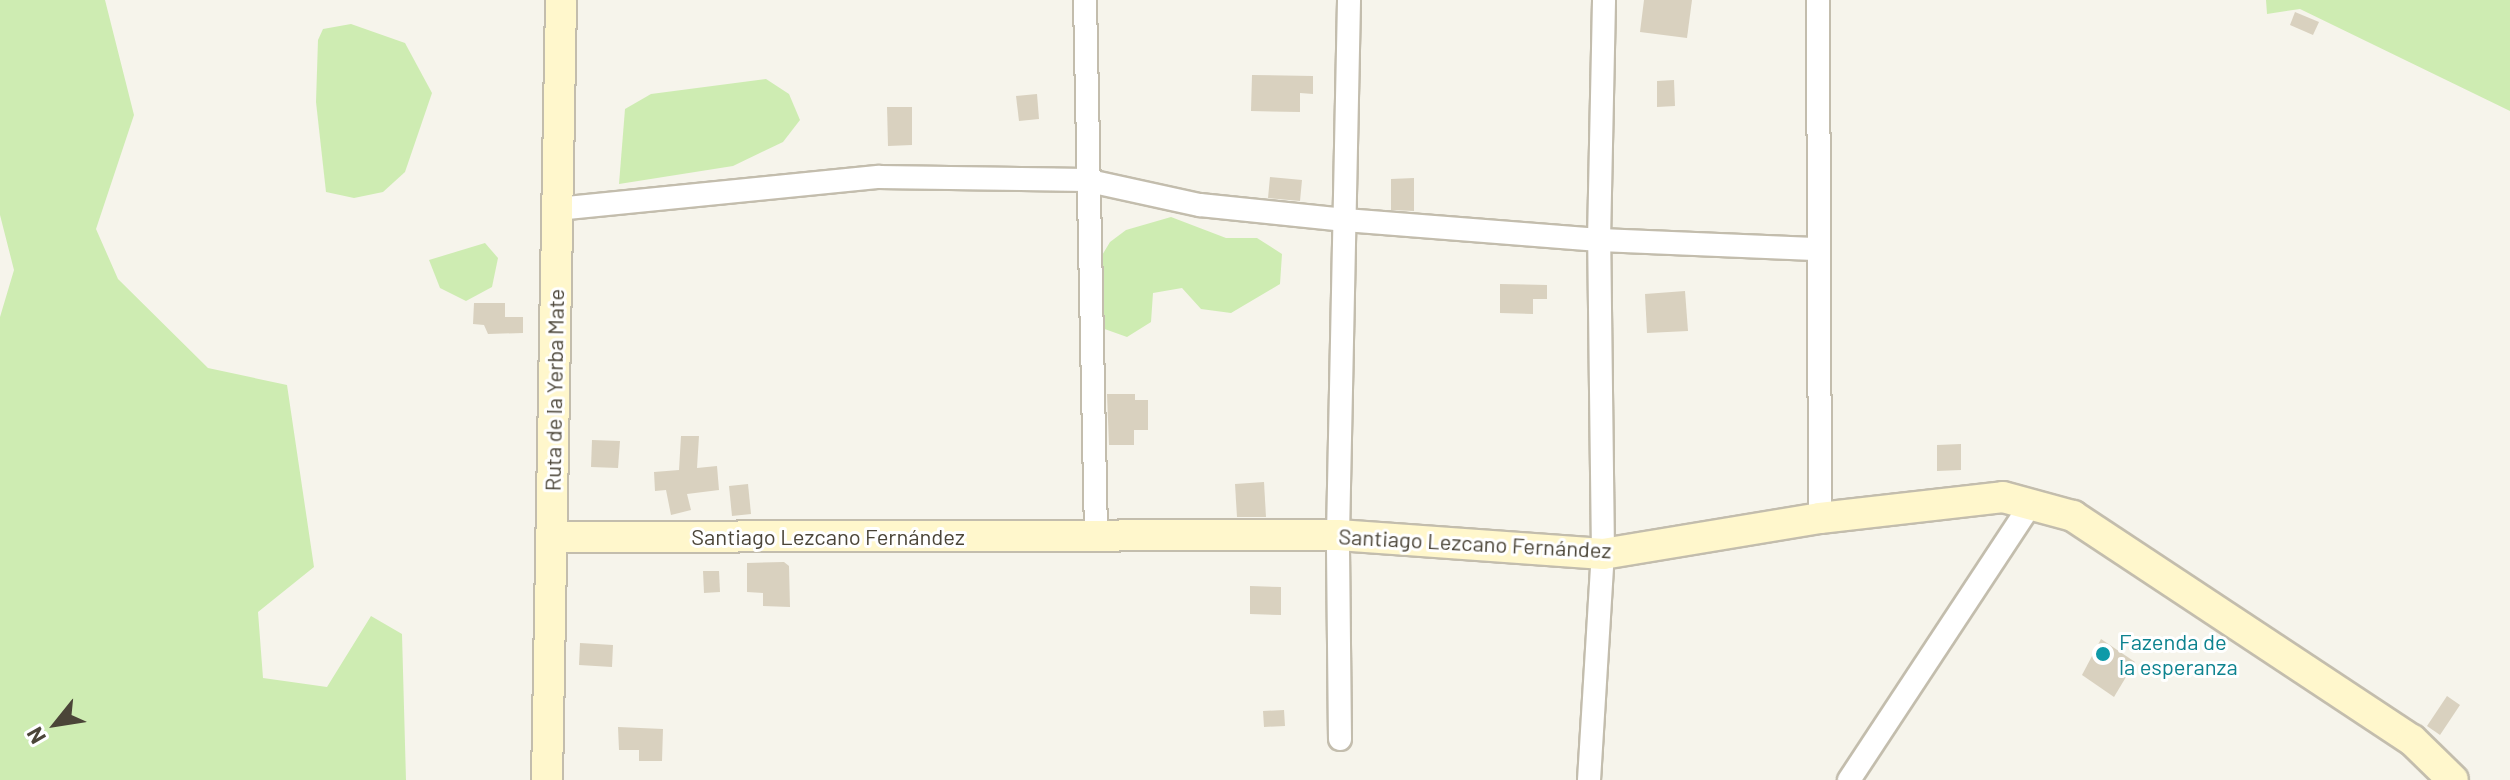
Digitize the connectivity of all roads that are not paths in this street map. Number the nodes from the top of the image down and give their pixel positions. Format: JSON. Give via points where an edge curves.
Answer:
{"nodes":[{"id":1,"x":561,"y":0,"type":"edge"},
{"id":2,"x":1085,"y":0,"type":"edge"},
{"id":3,"x":1349,"y":0,"type":"edge"},
{"id":4,"x":1604,"y":0,"type":"edge"},
{"id":5,"x":1818,"y":0,"type":"edge"},
{"id":6,"x":1085,"y":180,"type":"junction"},
{"id":7,"x":557,"y":209,"type":"junction"},
{"id":8,"x":1345,"y":220,"type":"junction"},
{"id":9,"x":1599,"y":240,"type":"junction"},
{"id":10,"x":1815,"y":249,"type":"junction"},
{"id":11,"x":2032,"y":502,"type":"junction"},
{"id":12,"x":1820,"y":518,"type":"junction"},
{"id":13,"x":1338,"y":535,"type":"junction"},
{"id":14,"x":1096,"y":536,"type":"junction"},
{"id":15,"x":551,"y":537,"type":"junction"},
{"id":16,"x":1603,"y":554,"type":"junction"},
{"id":17,"x":1340,"y":739,"type":"dead end"},
{"id":18,"x":547,"y":780,"type":"edge"},
{"id":19,"x":1589,"y":780,"type":"edge"},
{"id":20,"x":1849,"y":780,"type":"edge"},
{"id":21,"x":2453,"y":780,"type":"edge"}],
"edges":[{"from":1,"to":7,"type":"street","name":"Ruta de la Yerba Mate"},
{"from":2,"to":6,"type":"street"},
{"from":3,"to":8,"type":"street"},
{"from":4,"to":9,"type":"street"},
{"from":5,"to":10,"type":"street"},
{"from":6,"to":7,"type":"street","via":[[879,177]]},
{"from":6,"to":8,"type":"street","via":[[1200,205]]},
{"from":6,"to":14,"type":"street"},
{"from":7,"to":15,"type":"street","name":"Ruta de la Yerba Mate"},
{"from":8,"to":9,"type":"street"},
{"from":8,"to":13,"type":"street"},
{"from":9,"to":10,"type":"street"},
{"from":9,"to":16,"type":"street"},
{"from":10,"to":12,"type":"street"},
{"from":11,"to":12,"type":"street","name":"Santiago Lezcano Fernández","via":[[2003,497]]},
{"from":11,"to":20,"type":"street"},
{"from":11,"to":21,"type":"street","name":"Santiago Lezcano Fernández","via":[[2073,516],[2240,625],[2412,740]]},
{"from":12,"to":16,"type":"street","name":"Santiago Lezcano Fernández"},
{"from":13,"to":14,"type":"street","name":"Santiago Lezcano Fernández"},
{"from":13,"to":16,"type":"street","name":"Santiago Lezcano Fernández"},
{"from":13,"to":17,"type":"street"},
{"from":14,"to":15,"type":"street","name":"Santiago Lezcano Fernández"},
{"from":15,"to":18,"type":"street","name":"Ruta de la Yerba Mate"},
{"from":16,"to":19,"type":"street"}]}
